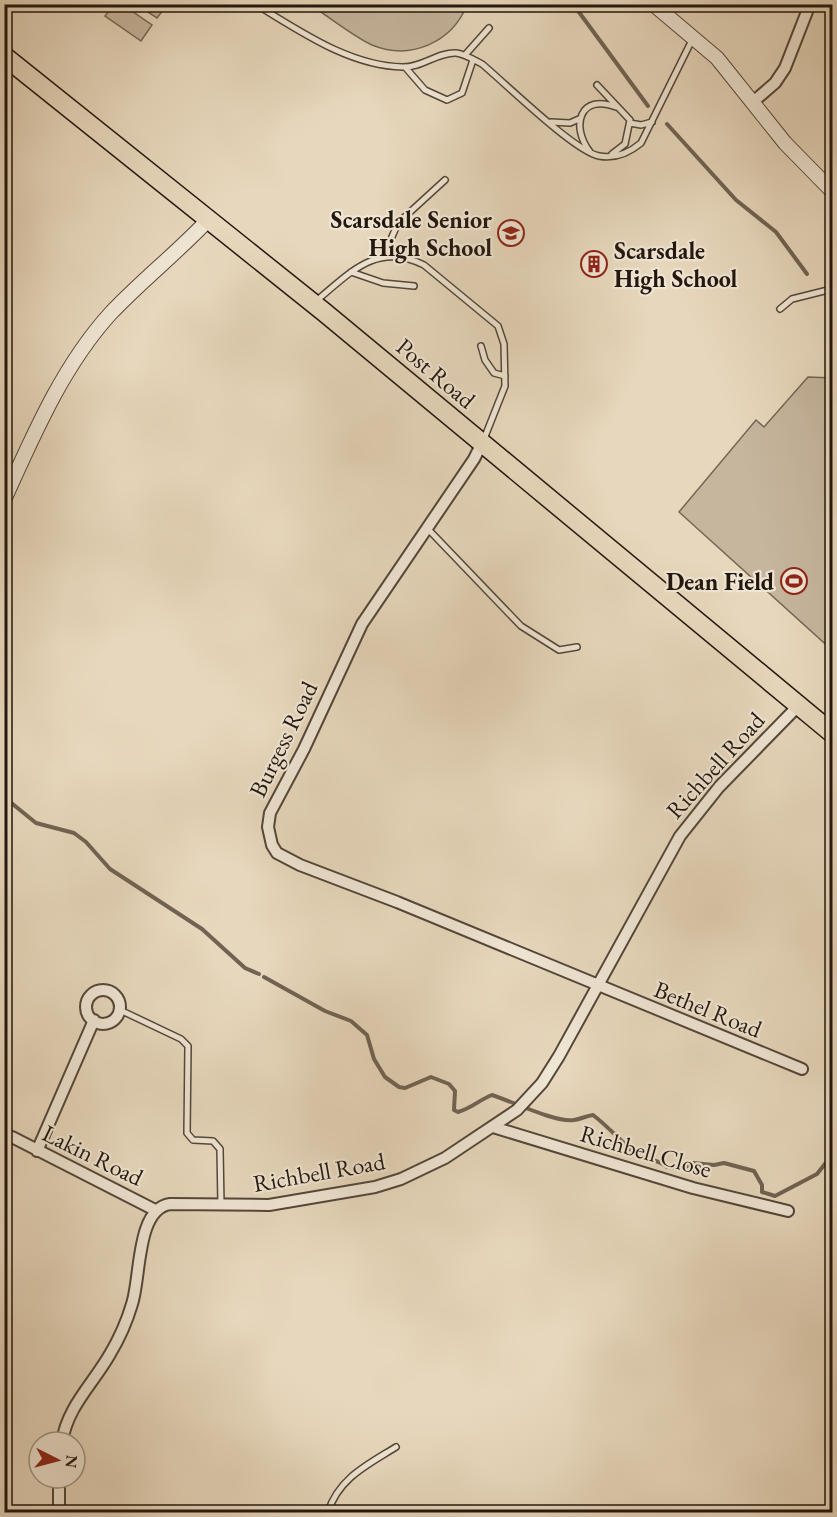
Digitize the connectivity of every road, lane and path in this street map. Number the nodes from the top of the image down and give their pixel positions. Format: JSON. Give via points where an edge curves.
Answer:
{"nodes":[{"id":1,"x":255,"y":4,"type":"edge"},
{"id":2,"x":653,"y":4,"type":"edge"},
{"id":3,"x":810,"y":4,"type":"edge"},
{"id":4,"x":489,"y":28,"type":"dead end"},
{"id":5,"x":694,"y":36,"type":"junction"},
{"id":6,"x":465,"y":55,"type":"junction"},
{"id":7,"x":4,"y":56,"type":"edge"},
{"id":8,"x":473,"y":60,"type":"junction"},
{"id":9,"x":405,"y":68,"type":"junction"},
{"id":10,"x":597,"y":85,"type":"dead end"},
{"id":11,"x":753,"y":102,"type":"junction"},
{"id":12,"x":621,"y":108,"type":"junction"},
{"id":13,"x":579,"y":119,"type":"junction"},
{"id":14,"x":654,"y":121,"type":"junction"},
{"id":15,"x":550,"y":122,"type":"junction"},
{"id":16,"x":630,"y":123,"type":"junction"},
{"id":17,"x":590,"y":153,"type":"junction"},
{"id":18,"x":608,"y":157,"type":"junction"},
{"id":19,"x":445,"y":180,"type":"dead end"},
{"id":20,"x":832,"y":191,"type":"edge"},
{"id":21,"x":209,"y":219,"type":"junction"},
{"id":22,"x":384,"y":255,"type":"junction"},
{"id":23,"x":351,"y":272,"type":"junction"},
{"id":24,"x":414,"y":286,"type":"dead end"},
{"id":25,"x":832,"y":289,"type":"edge"},
{"id":26,"x":313,"y":303,"type":"junction"},
{"id":27,"x":780,"y":309,"type":"dead end"},
{"id":28,"x":481,"y":346,"type":"dead end"},
{"id":29,"x":505,"y":376,"type":"junction"},
{"id":30,"x":482,"y":443,"type":"junction"},
{"id":31,"x":4,"y":500,"type":"edge"},
{"id":32,"x":427,"y":528,"type":"junction"},
{"id":33,"x":577,"y":647,"type":"dead end"},
{"id":34,"x":799,"y":705,"type":"junction"},
{"id":35,"x":832,"y":733,"type":"edge"},
{"id":36,"x":599,"y":987,"type":"junction"},
{"id":37,"x":120,"y":1010,"type":"junction"},
{"id":38,"x":94,"y":1020,"type":"junction"},
{"id":39,"x":802,"y":1069,"type":"dead end"},
{"id":40,"x":493,"y":1127,"type":"junction"},
{"id":41,"x":12,"y":1137,"type":"dead end"},
{"id":42,"x":37,"y":1151,"type":"junction"},
{"id":43,"x":221,"y":1205,"type":"junction"},
{"id":44,"x":155,"y":1210,"type":"junction"},
{"id":45,"x":788,"y":1210,"type":"dead end"},
{"id":46,"x":66,"y":1430,"type":"edge"},
{"id":47,"x":396,"y":1447,"type":"dead end"},
{"id":48,"x":59,"y":1490,"type":"edge"},
{"id":49,"x":58,"y":1512,"type":"edge"},
{"id":50,"x":328,"y":1512,"type":"edge"}],
"edges":[{"from":1,"to":9,"type":"lane","via":[[346,56]]},
{"from":2,"to":5,"type":"street"},
{"from":3,"to":11,"type":"street","via":[[785,68]]},
{"from":4,"to":6,"type":"lane"},
{"from":5,"to":11,"type":"street"},
{"from":5,"to":14,"type":"lane","via":[[674,70]]},
{"from":6,"to":8,"type":"lane"},
{"from":6,"to":9,"type":"lane","via":[[455,53]]},
{"from":7,"to":21,"type":"main road","name":"Post Road"},
{"from":8,"to":9,"type":"lane","via":[[462,93],[447,100],[425,90]]},
{"from":8,"to":15,"type":"lane"},
{"from":10,"to":12,"type":"lane"},
{"from":11,"to":20,"type":"street","via":[[785,143]]},
{"from":12,"to":13,"type":"lane","via":[[593,104]]},
{"from":12,"to":16,"type":"lane"},
{"from":13,"to":15,"type":"lane","via":[[562,124]]},
{"from":13,"to":17,"type":"lane","via":[[580,135]]},
{"from":14,"to":16,"type":"lane"},
{"from":14,"to":18,"type":"lane","via":[[629,153]]},
{"from":15,"to":17,"type":"lane"},
{"from":16,"to":18,"type":"lane","via":[[624,144]]},
{"from":17,"to":18,"type":"lane"},
{"from":19,"to":22,"type":"lane","via":[[402,219]]},
{"from":21,"to":26,"type":"main road","name":"Post Road"},
{"from":21,"to":31,"type":"street","via":[[110,315],[81,351],[39,424]]},
{"from":22,"to":23,"type":"lane"},
{"from":22,"to":29,"type":"lane","via":[[424,265],[498,326],[504,345]]},
{"from":23,"to":24,"type":"lane","via":[[383,283]]},
{"from":23,"to":26,"type":"lane"},
{"from":25,"to":27,"type":"lane","via":[[792,299]]},
{"from":26,"to":30,"type":"main road","name":"Post Road"},
{"from":28,"to":29,"type":"lane","via":[[494,373]]},
{"from":29,"to":30,"type":"lane","via":[[501,399]]},
{"from":30,"to":32,"type":"street","name":"Burgess Road"},
{"from":30,"to":34,"type":"main road","name":"Post Road"},
{"from":32,"to":33,"type":"lane","via":[[521,626],[559,650]]},
{"from":32,"to":36,"type":"street","name":"Burgess Road","via":[[362,624],[270,813],[268,838],[277,853],[300,865]]},
{"from":34,"to":35,"type":"main road","name":"Post Road"},
{"from":34,"to":36,"type":"street","name":"Richbell Road","via":[[697,812],[680,836]]},
{"from":36,"to":39,"type":"street","name":"Bethel Road"},
{"from":36,"to":40,"type":"street","name":"Richbell Road","via":[[542,1083],[517,1110]]},
{"from":37,"to":38,"type":"street","via":[[110,1022]]},
{"from":37,"to":38,"type":"street","via":[[113,993],[96,992],[87,1004]]},
{"from":37,"to":43,"type":"lane","via":[[188,1046],[187,1133],[193,1140],[213,1141],[220,1149]]},
{"from":38,"to":42,"type":"street"},
{"from":40,"to":43,"type":"street","name":"Richbell Road","via":[[445,1158],[375,1187],[269,1205]]},
{"from":40,"to":45,"type":"street","name":"Richbell Close","via":[[682,1185]]},
{"from":41,"to":42,"type":"street","name":"Lakin Road"},
{"from":42,"to":44,"type":"street","name":"Lakin Road"},
{"from":43,"to":44,"type":"street","name":"Richbell Road","via":[[170,1204]]},
{"from":44,"to":46,"type":"street","via":[[147,1225],[127,1318],[110,1355],[71,1412]]},
{"from":47,"to":50,"type":"lane","via":[[343,1483]]},
{"from":48,"to":49,"type":"street"}]}
